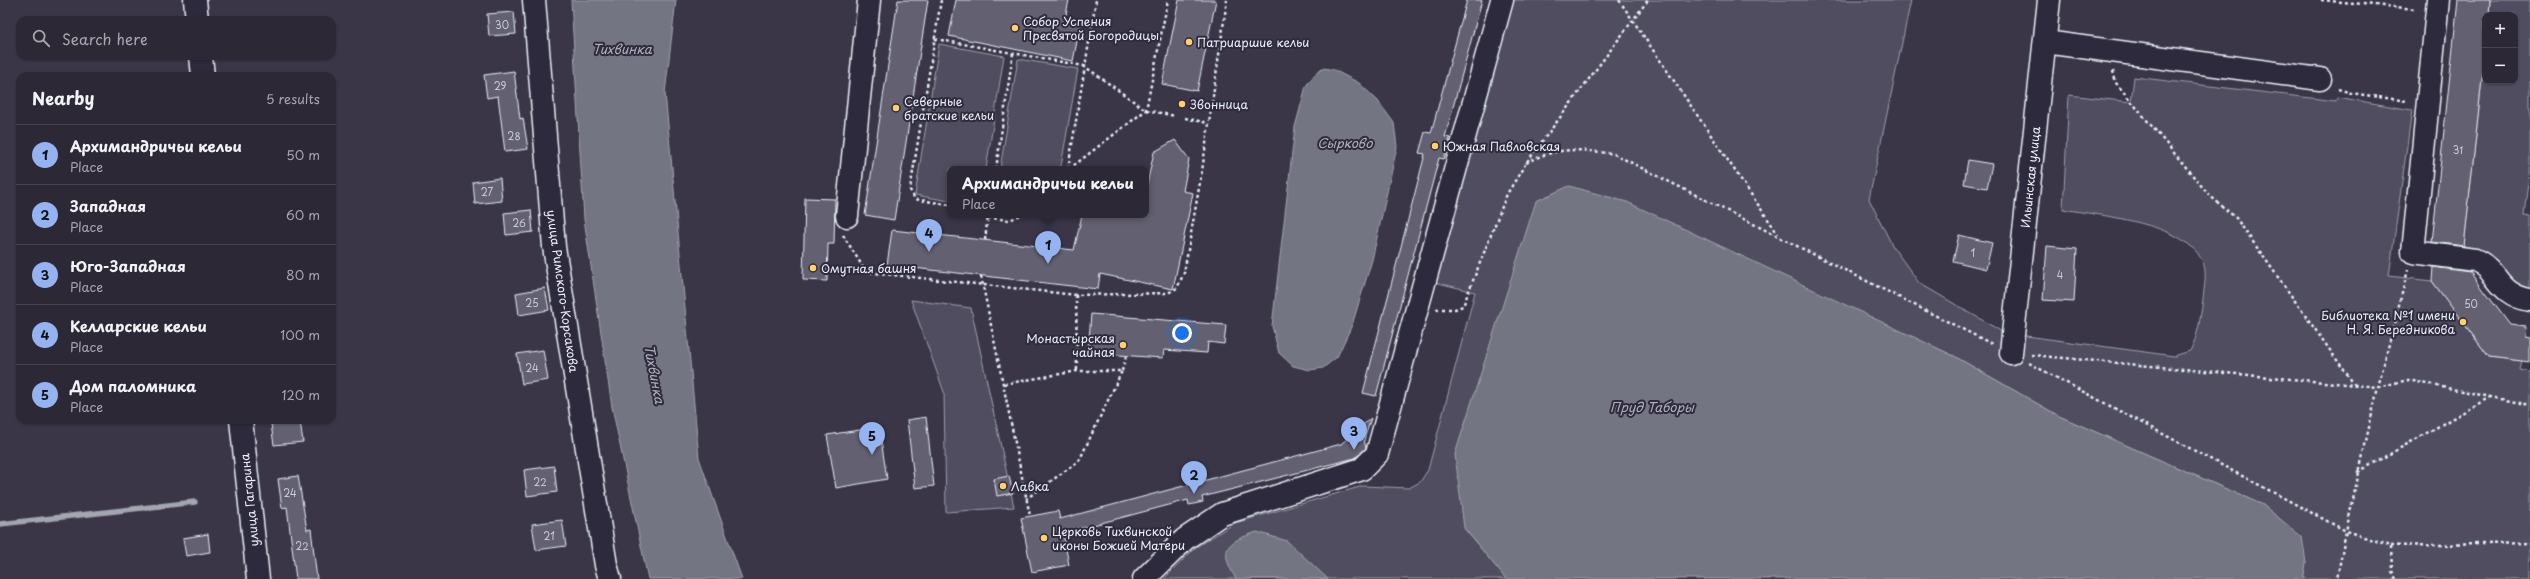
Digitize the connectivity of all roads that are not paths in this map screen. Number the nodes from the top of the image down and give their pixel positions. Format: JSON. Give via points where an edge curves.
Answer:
{"nodes":[{"id":1,"x":195,"y":0,"type":"edge"},
{"id":2,"x":534,"y":0,"type":"edge"},
{"id":3,"x":869,"y":0,"type":"edge"},
{"id":4,"x":1502,"y":0,"type":"edge"},
{"id":5,"x":2050,"y":0,"type":"edge"},
{"id":6,"x":2438,"y":6,"type":"edge"},
{"id":7,"x":197,"y":16,"type":"edge"},
{"id":8,"x":2045,"y":42,"type":"junction"},
{"id":9,"x":202,"y":60,"type":"edge"},
{"id":10,"x":203,"y":72,"type":"edge"},
{"id":11,"x":2320,"y":79,"type":"road end"},
{"id":12,"x":845,"y":225,"type":"road end"},
{"id":13,"x":2530,"y":300,"type":"edge"},
{"id":14,"x":2011,"y":354,"type":"road end"},
{"id":15,"x":240,"y":424,"type":"edge"},
{"id":16,"x":258,"y":579,"type":"edge"},
{"id":17,"x":610,"y":579,"type":"edge"},
{"id":18,"x":1144,"y":579,"type":"edge"}],
"edges":[{"from":1,"to":7,"type":"street"},
{"from":2,"to":17,"type":"street","name":"улица Римского-Корсакова","via":[[554,247]]},
{"from":3,"to":12,"type":"street"},
{"from":4,"to":18,"type":"street","via":[[1377,454],[1362,469],[1222,514],[1185,538]]},
{"from":5,"to":8,"type":"street","name":"Ильинская улица"},
{"from":6,"to":13,"type":"street","via":[[2413,252],[2475,260],[2482,263],[2507,292],[2518,298]]},
{"from":8,"to":11,"type":"street"},
{"from":8,"to":14,"type":"street","name":"Ильинская улица"},
{"from":9,"to":10,"type":"street"},
{"from":15,"to":16,"type":"street","name":"улица Гагарина"}]}
